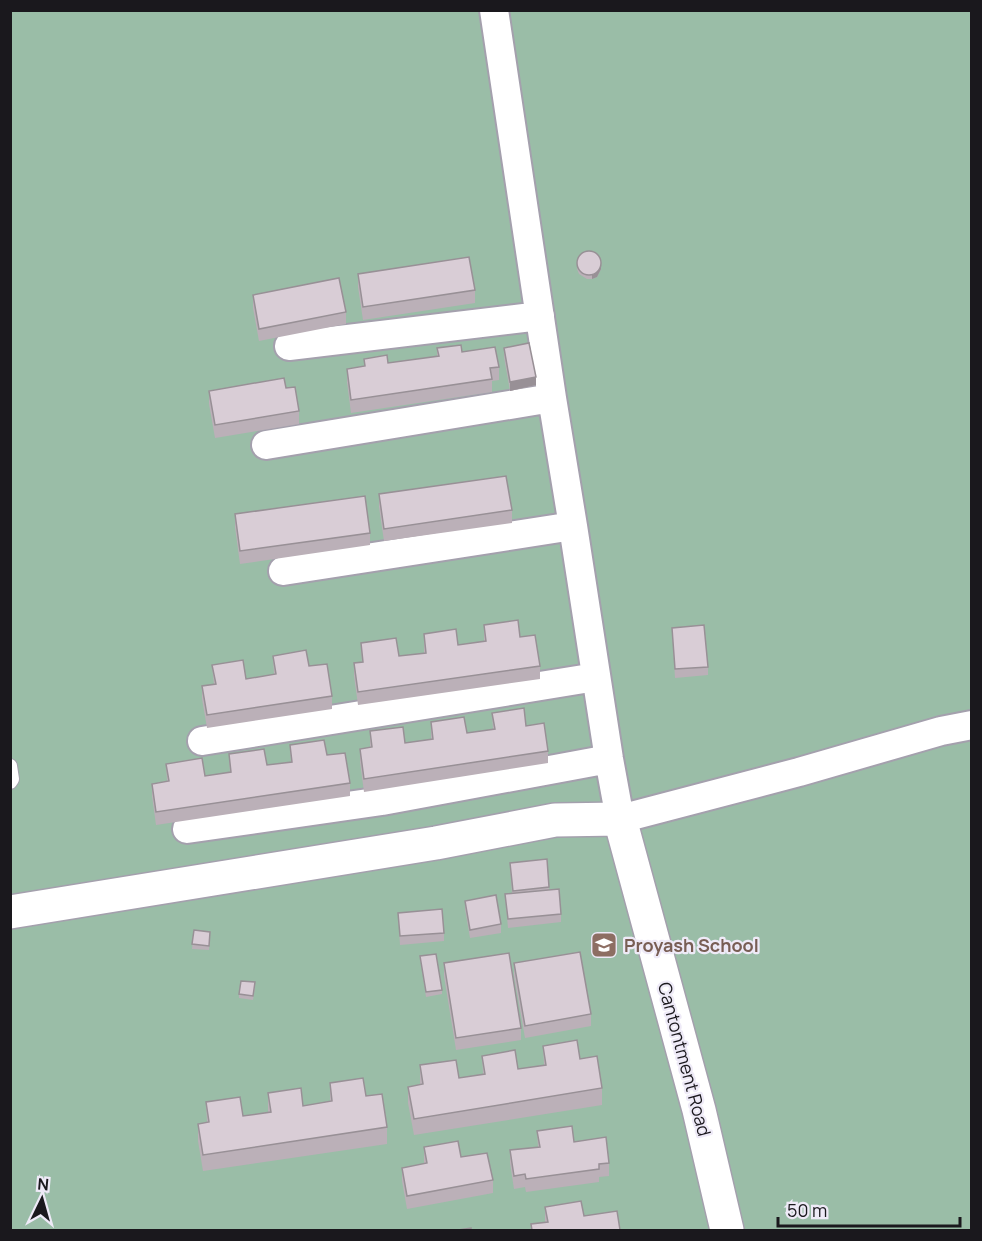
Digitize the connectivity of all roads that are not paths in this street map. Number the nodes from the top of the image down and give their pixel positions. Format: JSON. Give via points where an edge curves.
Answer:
{"nodes":[{"id":1,"x":494,"y":10,"type":"edge"},
{"id":2,"x":540,"y":316,"type":"junction"},
{"id":3,"x":289,"y":346,"type":"dead end"},
{"id":4,"x":552,"y":398,"type":"junction"},
{"id":5,"x":266,"y":445,"type":"dead end"},
{"id":6,"x":573,"y":526,"type":"junction"},
{"id":7,"x":282,"y":571,"type":"dead end"},
{"id":8,"x":596,"y":677,"type":"junction"},
{"id":9,"x":972,"y":724,"type":"edge"},
{"id":10,"x":202,"y":741,"type":"dead end"},
{"id":11,"x":609,"y":759,"type":"junction"},
{"id":12,"x":10,"y":766,"type":"edge"},
{"id":13,"x":10,"y":782,"type":"edge"},
{"id":14,"x":620,"y":819,"type":"junction"},
{"id":15,"x":187,"y":829,"type":"dead end"},
{"id":16,"x":10,"y":912,"type":"edge"},
{"id":17,"x":727,"y":1230,"type":"edge"}],
"edges":[{"from":1,"to":2,"type":"street"},
{"from":2,"to":3,"type":"street"},
{"from":2,"to":4,"type":"street"},
{"from":4,"to":5,"type":"street"},
{"from":4,"to":6,"type":"street"},
{"from":6,"to":7,"type":"street"},
{"from":6,"to":8,"type":"street"},
{"from":8,"to":10,"type":"street"},
{"from":8,"to":11,"type":"street"},
{"from":9,"to":14,"type":"street"},
{"from":11,"to":14,"type":"street"},
{"from":11,"to":15,"type":"street","via":[[382,801]]},
{"from":12,"to":13,"type":"lane"},
{"from":14,"to":16,"type":"street","via":[[555,820]]},
{"from":14,"to":17,"type":"street","name":"Cantontment Road","via":[[699,1110]]}]}
